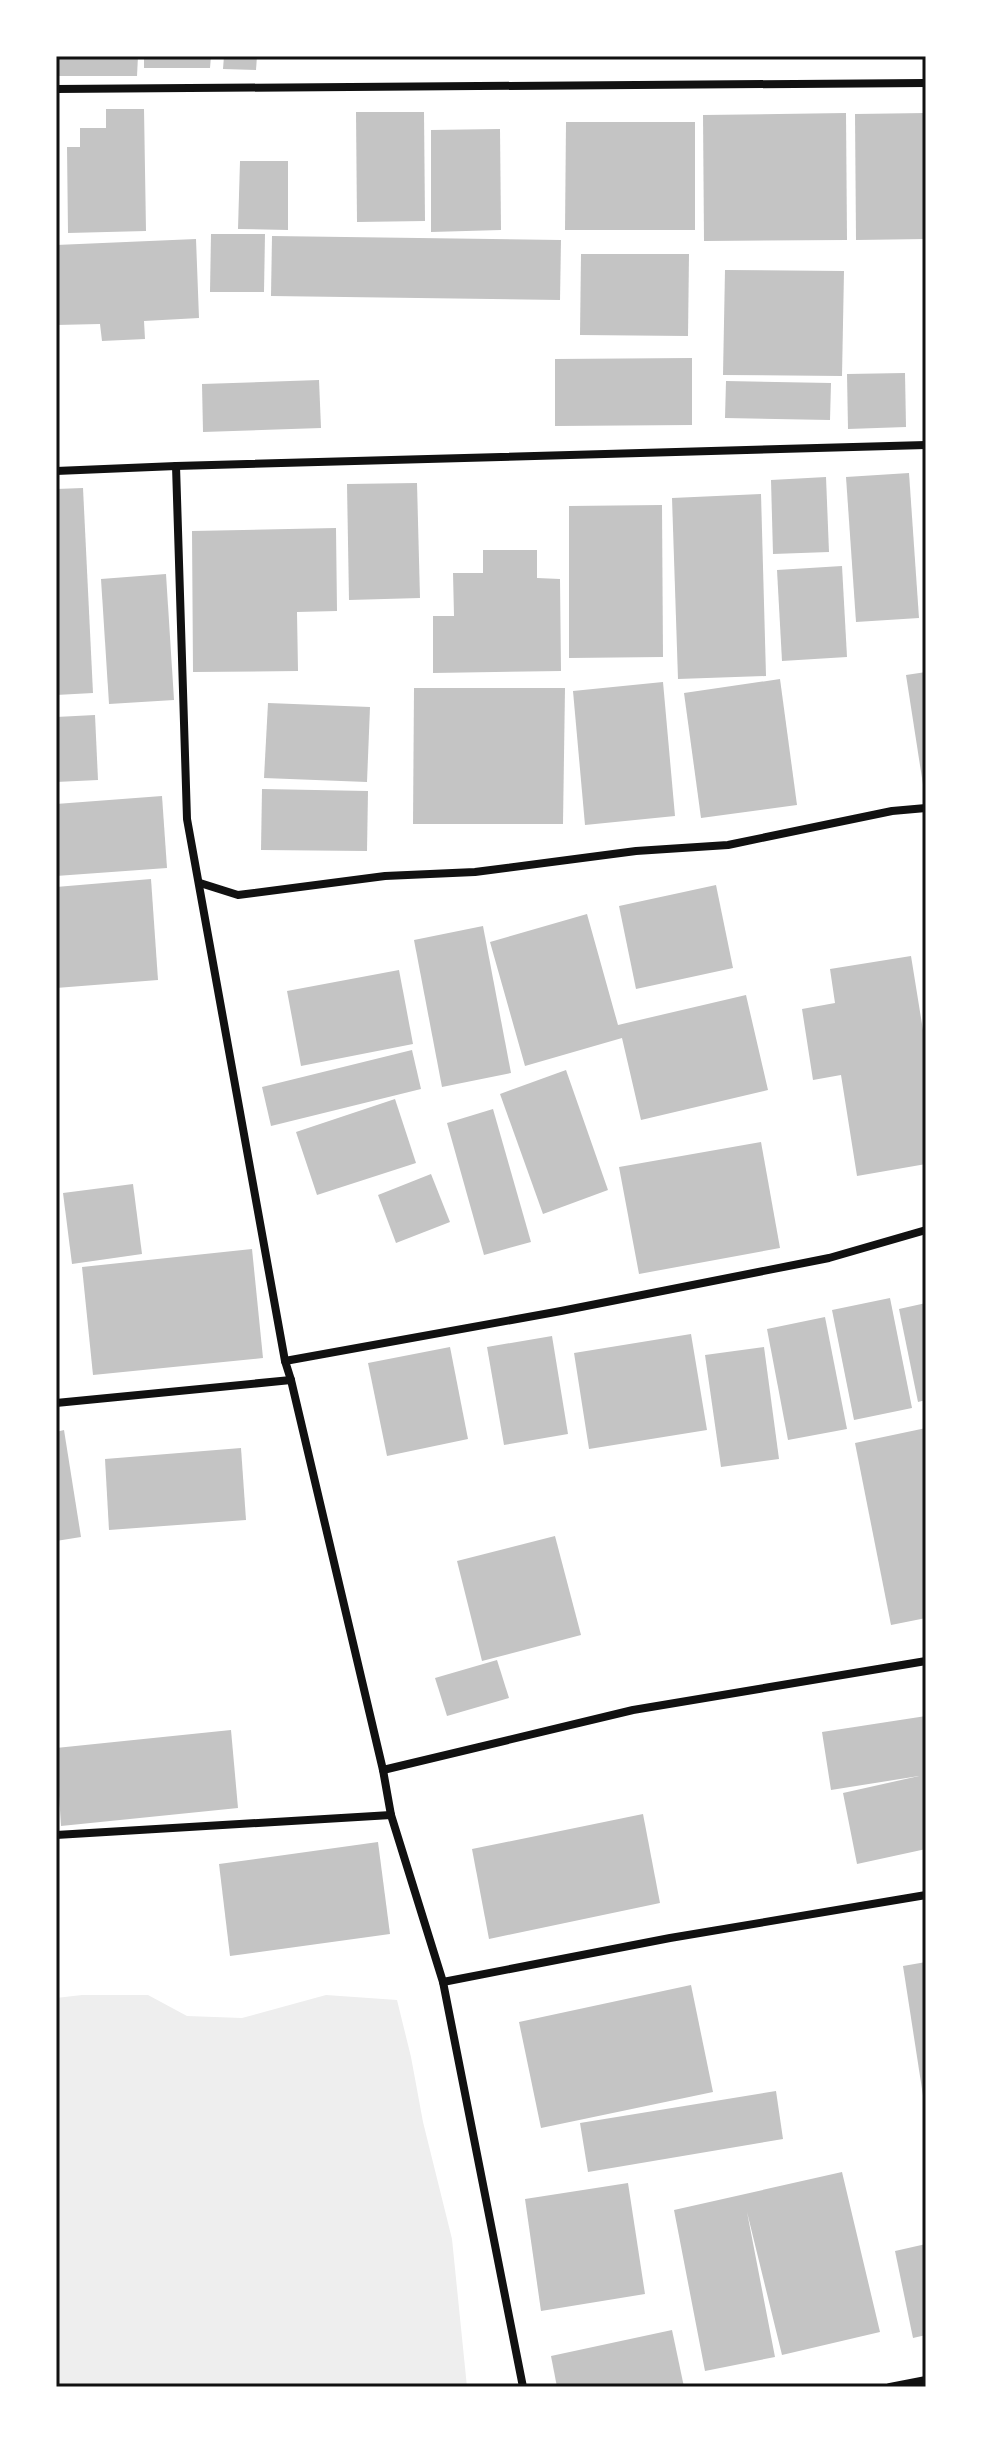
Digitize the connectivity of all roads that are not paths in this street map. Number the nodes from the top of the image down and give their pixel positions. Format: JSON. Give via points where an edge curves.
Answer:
{"nodes":[{"id":1,"x":926,"y":83,"type":"edge"},
{"id":2,"x":56,"y":89,"type":"edge"},
{"id":3,"x":926,"y":445,"type":"edge"},
{"id":4,"x":176,"y":466,"type":"junction"},
{"id":5,"x":56,"y":471,"type":"edge"},
{"id":6,"x":926,"y":808,"type":"edge"},
{"id":7,"x":200,"y":883,"type":"junction"},
{"id":8,"x":926,"y":1230,"type":"edge"},
{"id":9,"x":285,"y":1361,"type":"junction"},
{"id":10,"x":291,"y":1380,"type":"junction"},
{"id":11,"x":56,"y":1403,"type":"edge"},
{"id":12,"x":926,"y":1661,"type":"edge"},
{"id":13,"x":383,"y":1770,"type":"junction"},
{"id":14,"x":391,"y":1815,"type":"junction"},
{"id":15,"x":56,"y":1835,"type":"edge"},
{"id":16,"x":926,"y":1895,"type":"edge"},
{"id":17,"x":443,"y":1982,"type":"junction"},
{"id":18,"x":926,"y":2380,"type":"edge"},
{"id":19,"x":523,"y":2387,"type":"edge"},
{"id":20,"x":890,"y":2387,"type":"edge"}],
"edges":[{"from":1,"to":2,"type":"street"},
{"from":3,"to":4,"type":"street"},
{"from":4,"to":5,"type":"street"},
{"from":4,"to":7,"type":"street","via":[[187,819]]},
{"from":6,"to":7,"type":"street","via":[[728,845],[475,872],[385,876],[238,895]]},
{"from":7,"to":9,"type":"street"},
{"from":8,"to":9,"type":"street","via":[[829,1258]]},
{"from":9,"to":10,"type":"street"},
{"from":10,"to":11,"type":"street"},
{"from":10,"to":13,"type":"street"},
{"from":12,"to":13,"type":"street","via":[[633,1710]]},
{"from":13,"to":14,"type":"street"},
{"from":14,"to":15,"type":"street"},
{"from":14,"to":17,"type":"street"},
{"from":16,"to":17,"type":"street"},
{"from":17,"to":19,"type":"street"},
{"from":18,"to":20,"type":"street"}]}
